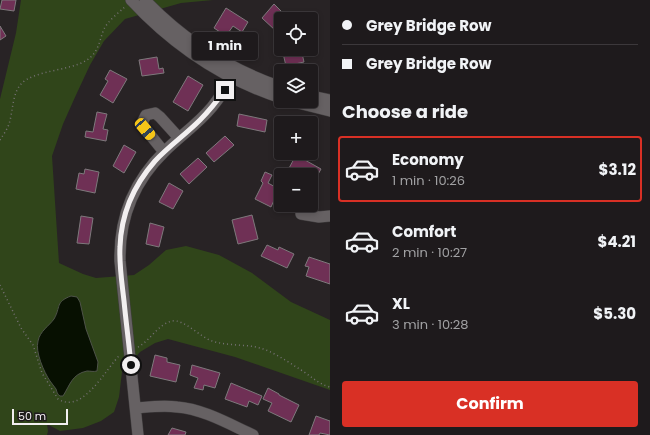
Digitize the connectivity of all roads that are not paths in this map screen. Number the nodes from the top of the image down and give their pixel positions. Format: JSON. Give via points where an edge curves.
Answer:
{"nodes":[{"id":1,"x":144,"y":0,"type":"edge"},
{"id":2,"x":130,"y":2,"type":"edge"},
{"id":3,"x":234,"y":72,"type":"junction"},
{"id":4,"x":274,"y":85,"type":"edge"},
{"id":5,"x":274,"y":95,"type":"edge"},
{"id":6,"x":318,"y":97,"type":"edge"},
{"id":7,"x":330,"y":100,"type":"edge"},
{"id":8,"x":318,"y":108,"type":"edge"},
{"id":9,"x":330,"y":111,"type":"edge"},
{"id":10,"x":179,"y":138,"type":"junction"},
{"id":11,"x":164,"y":152,"type":"junction"},
{"id":12,"x":301,"y":214,"type":"dead end"},
{"id":13,"x":330,"y":216,"type":"edge"},
{"id":14,"x":136,"y":408,"type":"junction"},
{"id":15,"x":138,"y":435,"type":"edge"},
{"id":16,"x":253,"y":435,"type":"edge"}],
"edges":[{"from":1,"to":3,"type":"street","via":[[182,35]]},
{"from":2,"to":3,"type":"street","via":[[178,44],[208,64]]},
{"from":3,"to":4,"type":"street"},
{"from":3,"to":5,"type":"street","via":[[251,86]]},
{"from":3,"to":10,"type":"street","via":[[213,106]]},
{"from":6,"to":7,"type":"street"},
{"from":8,"to":9,"type":"street"},
{"from":10,"to":11,"type":"street"},
{"from":10,"to":11,"type":"street","via":[[160,117],[155,114],[146,115],[143,126]]},
{"from":11,"to":14,"type":"street","via":[[134,192],[121,235],[121,277]]},
{"from":12,"to":13,"type":"street"},
{"from":14,"to":15,"type":"street"},
{"from":14,"to":16,"type":"street","via":[[166,406],[188,409]]}]}
